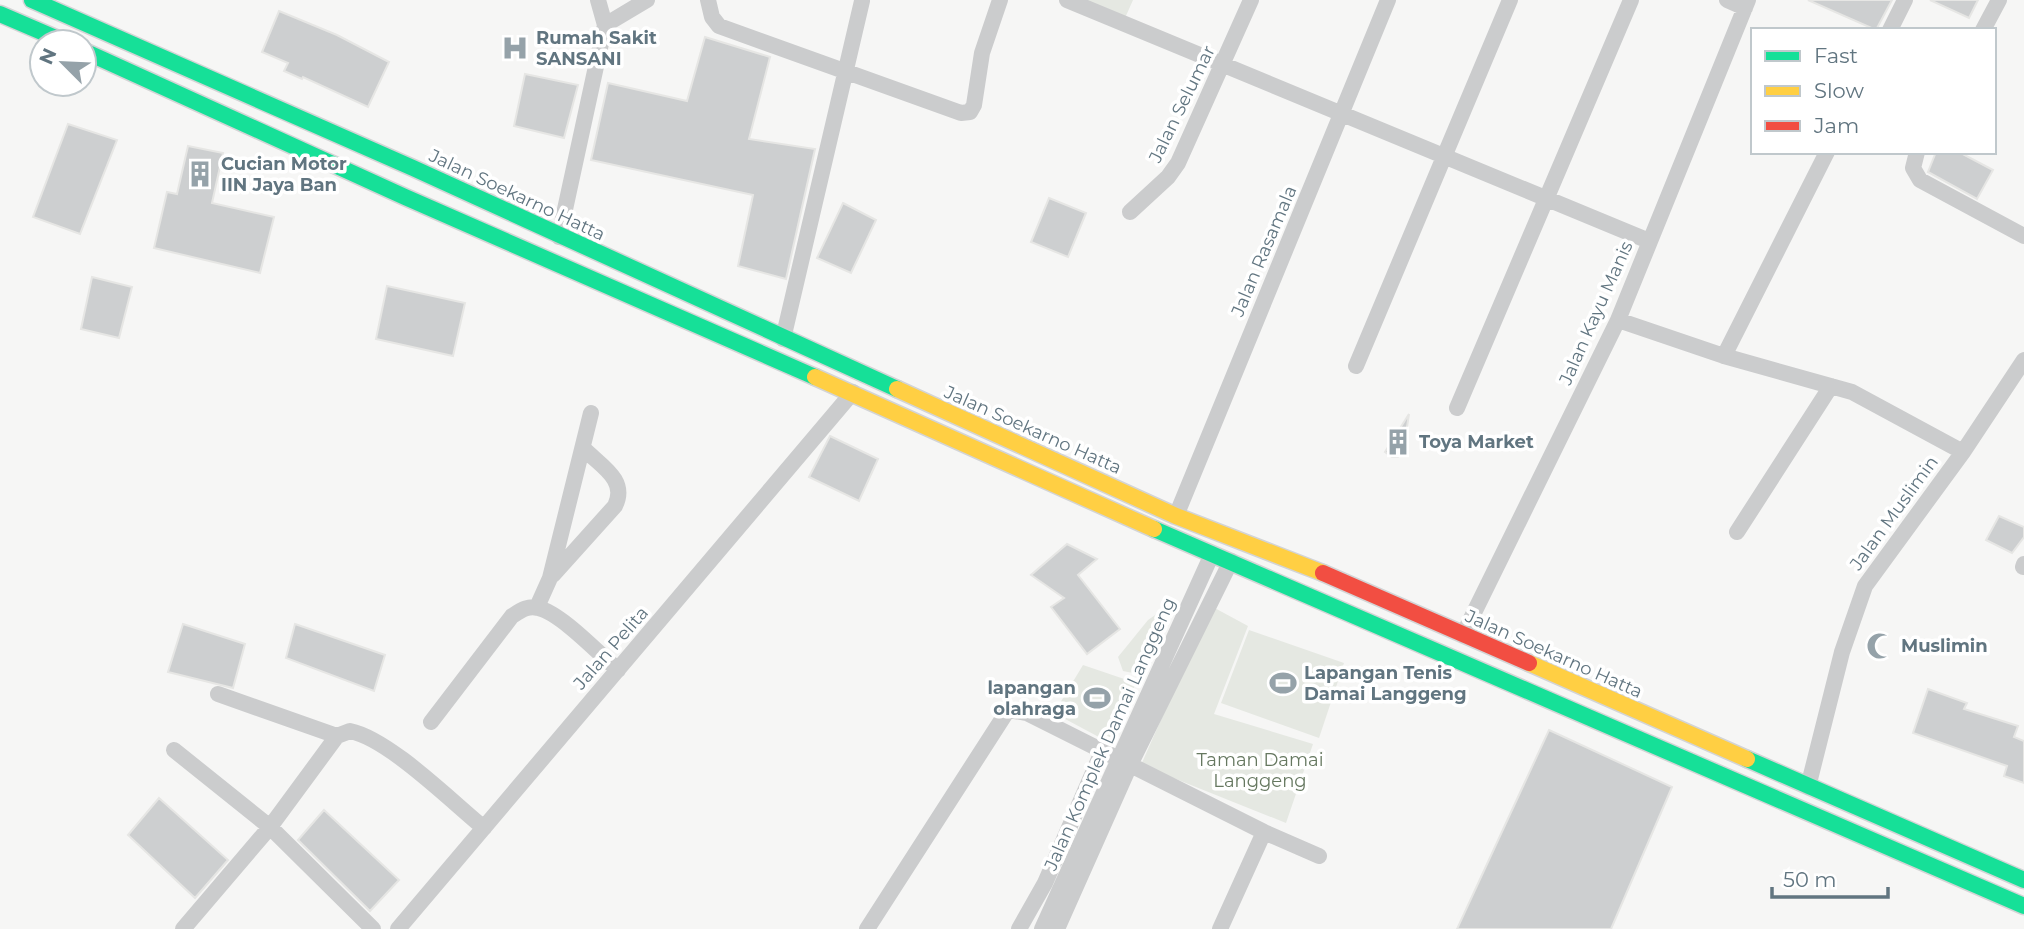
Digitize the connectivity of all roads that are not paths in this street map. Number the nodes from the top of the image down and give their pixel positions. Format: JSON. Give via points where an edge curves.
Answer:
{"nodes":[{"id":1,"x":598,"y":0,"type":"edge"},
{"id":2,"x":647,"y":0,"type":"edge"},
{"id":3,"x":708,"y":0,"type":"edge"},
{"id":4,"x":1000,"y":0,"type":"edge"},
{"id":5,"x":1067,"y":0,"type":"edge"},
{"id":6,"x":1251,"y":0,"type":"edge"},
{"id":7,"x":1388,"y":0,"type":"edge"},
{"id":8,"x":1510,"y":0,"type":"edge"},
{"id":9,"x":1631,"y":0,"type":"edge"},
{"id":10,"x":1727,"y":0,"type":"edge"},
{"id":11,"x":1905,"y":0,"type":"edge"},
{"id":12,"x":1998,"y":0,"type":"edge"},
{"id":13,"x":35,"y":1,"type":"edge"},
{"id":14,"x":862,"y":2,"type":"edge"},
{"id":15,"x":1747,"y":4,"type":"edge"},
{"id":16,"x":0,"y":14,"type":"edge"},
{"id":17,"x":605,"y":25,"type":"junction"},
{"id":18,"x":32,"y":28,"type":"edge"},
{"id":19,"x":1891,"y":28,"type":"edge"},
{"id":20,"x":1984,"y":28,"type":"edge"},
{"id":21,"x":98,"y":57,"type":"edge"},
{"id":22,"x":1224,"y":66,"type":"junction"},
{"id":23,"x":846,"y":73,"type":"junction"},
{"id":24,"x":1342,"y":115,"type":"junction"},
{"id":25,"x":1826,"y":154,"type":"edge"},
{"id":26,"x":1916,"y":154,"type":"edge"},
{"id":27,"x":1446,"y":158,"type":"junction"},
{"id":28,"x":457,"y":190,"type":"junction"},
{"id":29,"x":1547,"y":200,"type":"junction"},
{"id":30,"x":1130,"y":212,"type":"dead end"},
{"id":31,"x":446,"y":215,"type":"junction"},
{"id":32,"x":2024,"y":236,"type":"edge"},
{"id":33,"x":559,"y":237,"type":"junction"},
{"id":34,"x":1649,"y":241,"type":"junction"},
{"id":35,"x":1618,"y":320,"type":"junction"},
{"id":36,"x":783,"y":339,"type":"junction"},
{"id":37,"x":1724,"y":356,"type":"junction"},
{"id":38,"x":2024,"y":359,"type":"edge"},
{"id":39,"x":1356,"y":366,"type":"dead end"},
{"id":40,"x":1831,"y":386,"type":"junction"},
{"id":41,"x":853,"y":393,"type":"junction"},
{"id":42,"x":1457,"y":408,"type":"dead end"},
{"id":43,"x":591,"y":413,"type":"dead end"},
{"id":44,"x":584,"y":449,"type":"junction"},
{"id":45,"x":1963,"y":452,"type":"junction"},
{"id":46,"x":1176,"y":516,"type":"junction"},
{"id":47,"x":1737,"y":532,"type":"dead end"},
{"id":48,"x":1212,"y":554,"type":"junction"},
{"id":49,"x":1231,"y":561,"type":"junction"},
{"id":50,"x":550,"y":578,"type":"junction"},
{"id":51,"x":537,"y":607,"type":"junction"},
{"id":52,"x":1463,"y":635,"type":"junction"},
{"id":53,"x":618,"y":670,"type":"junction"},
{"id":54,"x":218,"y":694,"type":"dead end"},
{"id":55,"x":430,"y":722,"type":"dead end"},
{"id":56,"x":337,"y":736,"type":"junction"},
{"id":57,"x":174,"y":750,"type":"dead end"},
{"id":58,"x":1102,"y":752,"type":"junction"},
{"id":59,"x":1125,"y":763,"type":"junction"},
{"id":60,"x":1808,"y":787,"type":"junction"},
{"id":61,"x":1904,"y":825,"type":"junction"},
{"id":62,"x":270,"y":827,"type":"junction"},
{"id":63,"x":484,"y":828,"type":"junction"},
{"id":64,"x":1264,"y":832,"type":"junction"},
{"id":65,"x":1887,"y":849,"type":"junction"},
{"id":66,"x":1319,"y":856,"type":"dead end"},
{"id":67,"x":2023,"y":875,"type":"edge"},
{"id":68,"x":1037,"y":897,"type":"junction"},
{"id":69,"x":2024,"y":906,"type":"edge"},
{"id":70,"x":1060,"y":908,"type":"junction"},
{"id":71,"x":183,"y":929,"type":"edge"},
{"id":72,"x":373,"y":929,"type":"edge"},
{"id":73,"x":398,"y":929,"type":"edge"},
{"id":74,"x":867,"y":929,"type":"edge"},
{"id":75,"x":1020,"y":929,"type":"edge"},
{"id":76,"x":1042,"y":929,"type":"edge"},
{"id":77,"x":1056,"y":929,"type":"edge"},
{"id":78,"x":1220,"y":929,"type":"edge"}],
"edges":[{"from":1,"to":17,"type":"street"},
{"from":2,"to":17,"type":"street"},
{"from":3,"to":23,"type":"street","via":[[719,26]]},
{"from":4,"to":23,"type":"street","via":[[982,53],[970,112],[961,113]]},
{"from":5,"to":22,"type":"street"},
{"from":6,"to":22,"type":"street","name":"Jalan Selumar"},
{"from":7,"to":24,"type":"street","name":"Jalan Rasamala"},
{"from":8,"to":27,"type":"street"},
{"from":9,"to":29,"type":"street"},
{"from":10,"to":15,"type":"street"},
{"from":11,"to":19,"type":"street"},
{"from":12,"to":20,"type":"street"},
{"from":13,"to":28,"type":"main road","name":"Jalan Soekarno Hatta"},
{"from":14,"to":23,"type":"street"},
{"from":15,"to":34,"type":"street","name":"Jalan Kayu Manis"},
{"from":16,"to":18,"type":"main road"},
{"from":17,"to":33,"type":"street"},
{"from":21,"to":31,"type":"main road"},
{"from":22,"to":24,"type":"street"},
{"from":22,"to":30,"type":"street","name":"Jalan Selumar","via":[[1178,163]]},
{"from":23,"to":36,"type":"street"},
{"from":24,"to":27,"type":"street"},
{"from":24,"to":46,"type":"street","name":"Jalan Rasamala"},
{"from":25,"to":37,"type":"street"},
{"from":26,"to":32,"type":"street","via":[[1913,168],[1920,180]]},
{"from":27,"to":29,"type":"street"},
{"from":27,"to":39,"type":"street"},
{"from":28,"to":31,"type":"main road"},
{"from":28,"to":33,"type":"main road","name":"Jalan Soekarno Hatta"},
{"from":29,"to":34,"type":"street"},
{"from":29,"to":42,"type":"street"},
{"from":31,"to":41,"type":"main road"},
{"from":33,"to":36,"type":"main road","name":"Jalan Soekarno Hatta"},
{"from":34,"to":35,"type":"street","name":"Jalan Kayu Manis"},
{"from":35,"to":37,"type":"street"},
{"from":35,"to":52,"type":"street","name":"Jalan Kayu Manis"},
{"from":36,"to":46,"type":"main road","name":"Jalan Soekarno Hatta"},
{"from":37,"to":40,"type":"street"},
{"from":38,"to":45,"type":"street","name":"Jalan Muslimin"},
{"from":40,"to":45,"type":"street","via":[[1852,392]]},
{"from":40,"to":47,"type":"street"},
{"from":41,"to":48,"type":"main road"},
{"from":41,"to":53,"type":"street","name":"Jalan Pelita"},
{"from":43,"to":44,"type":"street"},
{"from":44,"to":50,"type":"street"},
{"from":44,"to":50,"type":"street","via":[[615,479],[619,498]]},
{"from":45,"to":60,"type":"street","name":"Jalan Muslimin","via":[[1865,586],[1842,652]]},
{"from":46,"to":52,"type":"main road","name":"Jalan Soekarno Hatta","via":[[1309,567]]},
{"from":48,"to":49,"type":"main road"},
{"from":48,"to":59,"type":"street","name":"Jalan Komplek Damai Langgeng"},
{"from":49,"to":59,"type":"street","name":"Jalan Komplek Damai Langgeng"},
{"from":49,"to":65,"type":"main road"},
{"from":50,"to":51,"type":"street"},
{"from":51,"to":53,"type":"street","via":[[551,613]]},
{"from":51,"to":55,"type":"street","via":[[523,608],[512,616]]},
{"from":52,"to":60,"type":"main road","name":"Jalan Soekarno Hatta"},
{"from":53,"to":63,"type":"street","name":"Jalan Pelita"},
{"from":54,"to":56,"type":"street"},
{"from":56,"to":62,"type":"street"},
{"from":56,"to":63,"type":"street","via":[[349,731],[381,745]]},
{"from":57,"to":62,"type":"street"},
{"from":58,"to":59,"type":"street"},
{"from":58,"to":68,"type":"street"},
{"from":58,"to":74,"type":"street","via":[[1027,713],[1008,710]]},
{"from":59,"to":64,"type":"street"},
{"from":59,"to":70,"type":"street","name":"Jalan Komplek Damai Langgeng"},
{"from":60,"to":61,"type":"main road","name":"Jalan Soekarno Hatta"},
{"from":61,"to":65,"type":"main road"},
{"from":61,"to":67,"type":"main road","name":"Jalan Soekarno Hatta"},
{"from":62,"to":71,"type":"street"},
{"from":62,"to":72,"type":"street"},
{"from":63,"to":73,"type":"street","name":"Jalan Pelita"},
{"from":64,"to":66,"type":"street"},
{"from":64,"to":78,"type":"street"},
{"from":65,"to":69,"type":"main road"},
{"from":68,"to":70,"type":"street"},
{"from":68,"to":75,"type":"street"},
{"from":70,"to":76,"type":"street","name":"Jalan Komplek Damai Langgeng"},
{"from":70,"to":77,"type":"street","name":"Jalan Komplek Damai Langgeng"}]}
